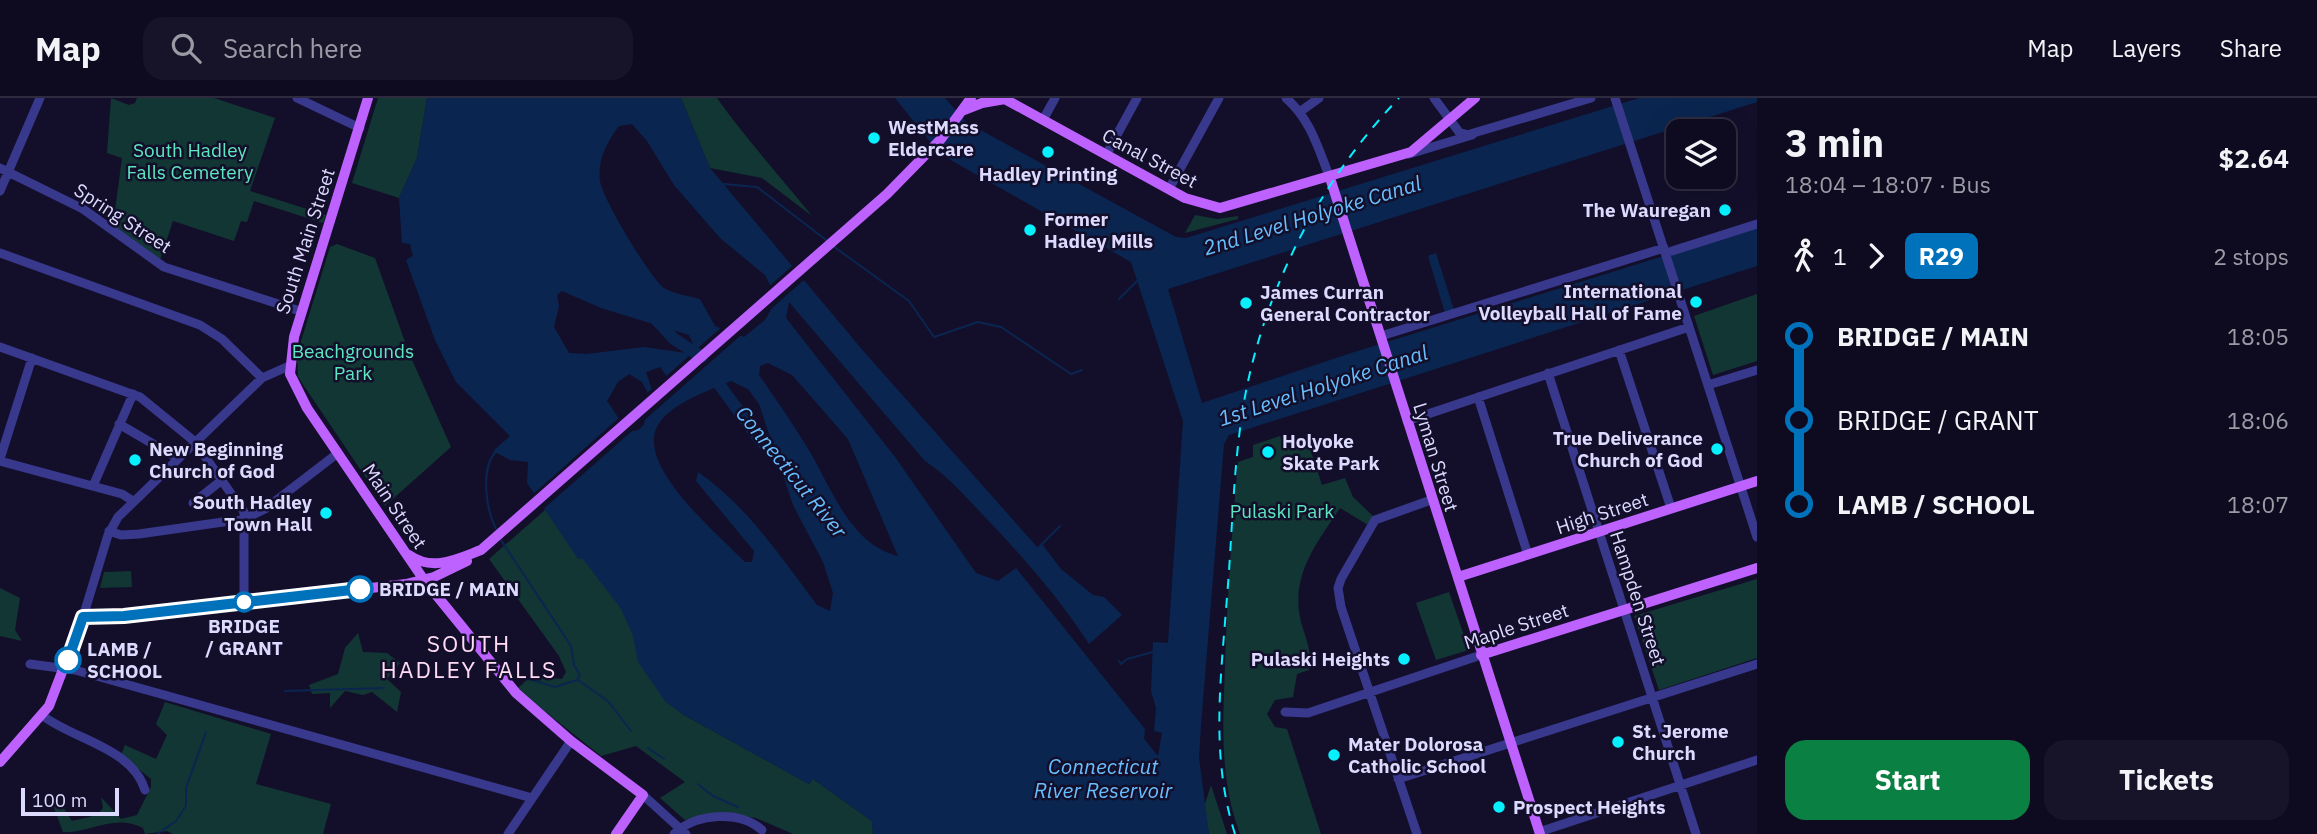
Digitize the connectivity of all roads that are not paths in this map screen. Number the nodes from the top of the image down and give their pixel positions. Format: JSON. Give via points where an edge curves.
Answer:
{"nodes":[{"id":1,"x":40,"y":98,"type":"edge"},
{"id":2,"x":297,"y":98,"type":"edge"},
{"id":3,"x":368,"y":98,"type":"edge"},
{"id":4,"x":971,"y":98,"type":"edge"},
{"id":5,"x":1004,"y":98,"type":"edge"},
{"id":6,"x":1055,"y":98,"type":"edge"},
{"id":7,"x":1138,"y":98,"type":"edge"},
{"id":8,"x":1219,"y":98,"type":"edge"},
{"id":9,"x":1286,"y":98,"type":"edge"},
{"id":10,"x":1319,"y":98,"type":"edge"},
{"id":11,"x":1434,"y":98,"type":"edge"},
{"id":12,"x":1475,"y":98,"type":"edge"},
{"id":13,"x":1591,"y":98,"type":"edge"},
{"id":14,"x":1616,"y":99,"type":"edge"},
{"id":15,"x":1301,"y":111,"type":"junction"},
{"id":16,"x":962,"y":112,"type":"junction"},
{"id":17,"x":1452,"y":118,"type":"junction"},
{"id":18,"x":1043,"y":120,"type":"junction"},
{"id":19,"x":360,"y":128,"type":"junction"},
{"id":20,"x":1479,"y":132,"type":"junction"},
{"id":21,"x":1107,"y":155,"type":"junction"},
{"id":22,"x":1400,"y":156,"type":"junction"},
{"id":23,"x":4,"y":170,"type":"edge"},
{"id":24,"x":1331,"y":183,"type":"junction"},
{"id":25,"x":1169,"y":189,"type":"junction"},
{"id":26,"x":0,"y":191,"type":"edge"},
{"id":27,"x":1757,"y":224,"type":"edge"},
{"id":28,"x":1667,"y":250,"type":"junction"},
{"id":29,"x":0,"y":253,"type":"edge"},
{"id":30,"x":300,"y":311,"type":"junction"},
{"id":31,"x":1689,"y":327,"type":"junction"},
{"id":32,"x":1382,"y":339,"type":"junction"},
{"id":33,"x":0,"y":347,"type":"edge"},
{"id":34,"x":1619,"y":350,"type":"junction"},
{"id":35,"x":32,"y":358,"type":"junction"},
{"id":36,"x":289,"y":366,"type":"junction"},
{"id":37,"x":1757,"y":370,"type":"edge"},
{"id":38,"x":1548,"y":373,"type":"junction"},
{"id":39,"x":262,"y":378,"type":"junction"},
{"id":40,"x":1707,"y":385,"type":"junction"},
{"id":41,"x":133,"y":394,"type":"junction"},
{"id":42,"x":1478,"y":397,"type":"junction"},
{"id":43,"x":1407,"y":421,"type":"junction"},
{"id":44,"x":119,"y":424,"type":"junction"},
{"id":45,"x":194,"y":441,"type":"junction"},
{"id":46,"x":338,"y":453,"type":"junction"},
{"id":47,"x":177,"y":458,"type":"junction"},
{"id":48,"x":0,"y":460,"type":"edge"},
{"id":49,"x":222,"y":480,"type":"junction"},
{"id":50,"x":1757,"y":481,"type":"edge"},
{"id":51,"x":93,"y":486,"type":"junction"},
{"id":52,"x":1741,"y":486,"type":"junction"},
{"id":53,"x":133,"y":500,"type":"junction"},
{"id":54,"x":1431,"y":500,"type":"junction"},
{"id":55,"x":193,"y":503,"type":"dead end"},
{"id":56,"x":1671,"y":508,"type":"junction"},
{"id":57,"x":244,"y":519,"type":"junction"},
{"id":58,"x":109,"y":531,"type":"junction"},
{"id":59,"x":1598,"y":533,"type":"junction"},
{"id":60,"x":1757,"y":537,"type":"edge"},
{"id":61,"x":481,"y":550,"type":"junction"},
{"id":62,"x":404,"y":551,"type":"junction"},
{"id":63,"x":1528,"y":555,"type":"junction"},
{"id":64,"x":1757,"y":568,"type":"edge"},
{"id":65,"x":1458,"y":577,"type":"junction"},
{"id":66,"x":425,"y":580,"type":"junction"},
{"id":67,"x":244,"y":602,"type":"junction"},
{"id":68,"x":1624,"y":609,"type":"junction"},
{"id":69,"x":83,"y":617,"type":"junction"},
{"id":70,"x":1481,"y":654,"type":"junction"},
{"id":71,"x":30,"y":664,"type":"dead end"},
{"id":72,"x":1757,"y":664,"type":"edge"},
{"id":73,"x":65,"y":669,"type":"junction"},
{"id":74,"x":1370,"y":691,"type":"junction"},
{"id":75,"x":1653,"y":698,"type":"junction"},
{"id":76,"x":1285,"y":712,"type":"dead end"},
{"id":77,"x":43,"y":716,"type":"junction"},
{"id":78,"x":572,"y":741,"type":"junction"},
{"id":79,"x":1510,"y":742,"type":"junction"},
{"id":80,"x":1757,"y":760,"type":"edge"},
{"id":81,"x":0,"y":762,"type":"edge"},
{"id":82,"x":1398,"y":779,"type":"junction"},
{"id":83,"x":1680,"y":785,"type":"junction"},
{"id":84,"x":145,"y":790,"type":"dead end"},
{"id":85,"x":643,"y":795,"type":"junction"},
{"id":86,"x":532,"y":798,"type":"junction"},
{"id":87,"x":762,"y":830,"type":"dead end"},
{"id":88,"x":680,"y":832,"type":"edge"},
{"id":89,"x":1540,"y":833,"type":"edge"},
{"id":90,"x":508,"y":834,"type":"edge"},
{"id":91,"x":616,"y":834,"type":"edge"},
{"id":92,"x":1417,"y":834,"type":"edge"},
{"id":93,"x":1696,"y":834,"type":"edge"}],
"edges":[{"from":1,"to":23,"type":"street"},
{"from":2,"to":19,"type":"street"},
{"from":3,"to":19,"type":"main road","name":"South Main Street"},
{"from":4,"to":16,"type":"main road"},
{"from":5,"to":16,"type":"main road"},
{"from":5,"to":18,"type":"main road","name":"Canal Street"},
{"from":6,"to":18,"type":"street"},
{"from":7,"to":21,"type":"street"},
{"from":8,"to":25,"type":"street"},
{"from":9,"to":15,"type":"street","name":"Lyman Street"},
{"from":10,"to":15,"type":"street"},
{"from":11,"to":17,"type":"street"},
{"from":12,"to":17,"type":"main road"},
{"from":13,"to":20,"type":"street"},
{"from":14,"to":28,"type":"street"},
{"from":15,"to":24,"type":"street","name":"Lyman Street"},
{"from":16,"to":61,"type":"main road","via":[[929,151],[847,229]]},
{"from":17,"to":20,"type":"street","via":[[1462,134]]},
{"from":17,"to":22,"type":"main road","via":[[1419,147]]},
{"from":18,"to":21,"type":"main road","name":"Canal Street"},
{"from":19,"to":30,"type":"main road","name":"South Main Street"},
{"from":20,"to":22,"type":"street"},
{"from":21,"to":25,"type":"main road","name":"Canal Street"},
{"from":22,"to":24,"type":"main road"},
{"from":23,"to":26,"type":"street"},
{"from":23,"to":30,"type":"street","name":"Spring Street","via":[[83,209],[164,267]]},
{"from":24,"to":25,"type":"main road","name":"Canal Street","via":[[1220,208],[1196,203]]},
{"from":24,"to":32,"type":"main road","name":"Lyman Street"},
{"from":27,"to":28,"type":"street"},
{"from":28,"to":31,"type":"street"},
{"from":28,"to":32,"type":"street"},
{"from":29,"to":39,"type":"street","via":[[200,325],[222,338]]},
{"from":30,"to":36,"type":"main road","name":"South Main Street"},
{"from":31,"to":34,"type":"street"},
{"from":31,"to":40,"type":"street"},
{"from":32,"to":43,"type":"main road","name":"Lyman Street"},
{"from":33,"to":35,"type":"street"},
{"from":34,"to":38,"type":"street"},
{"from":34,"to":56,"type":"street"},
{"from":35,"to":41,"type":"street"},
{"from":35,"to":48,"type":"street"},
{"from":36,"to":39,"type":"street"},
{"from":36,"to":46,"type":"main road","name":"Main Street","via":[[298,393]]},
{"from":37,"to":40,"type":"street"},
{"from":38,"to":42,"type":"street"},
{"from":38,"to":59,"type":"street","name":"Hampden Street"},
{"from":39,"to":45,"type":"street"},
{"from":40,"to":52,"type":"street"},
{"from":41,"to":44,"type":"street"},
{"from":41,"to":45,"type":"street"},
{"from":42,"to":43,"type":"street"},
{"from":42,"to":63,"type":"street"},
{"from":43,"to":54,"type":"main road","name":"Lyman Street"},
{"from":44,"to":47,"type":"street"},
{"from":44,"to":51,"type":"street"},
{"from":45,"to":47,"type":"street"},
{"from":45,"to":49,"type":"street"},
{"from":46,"to":57,"type":"street","via":[[265,509]]},
{"from":46,"to":62,"type":"main road","name":"Main Street"},
{"from":47,"to":53,"type":"street"},
{"from":48,"to":51,"type":"street"},
{"from":49,"to":55,"type":"street"},
{"from":49,"to":57,"type":"street","via":[[242,506]]},
{"from":50,"to":52,"type":"main road","name":"High Street"},
{"from":51,"to":53,"type":"street"},
{"from":52,"to":56,"type":"main road","name":"High Street"},
{"from":52,"to":60,"type":"street"},
{"from":53,"to":58,"type":"street"},
{"from":54,"to":65,"type":"main road","name":"Lyman Street"},
{"from":54,"to":74,"type":"street","via":[[1376,520],[1341,579],[1341,607]]},
{"from":56,"to":59,"type":"main road","name":"High Street"},
{"from":57,"to":58,"type":"street","via":[[139,534]]},
{"from":57,"to":67,"type":"street"},
{"from":58,"to":69,"type":"street"},
{"from":59,"to":63,"type":"main road","name":"High Street"},
{"from":59,"to":68,"type":"street","name":"Hampden Street"},
{"from":61,"to":62,"type":"main road","via":[[437,564],[419,561]]},
{"from":61,"to":66,"type":"main road"},
{"from":62,"to":66,"type":"main road","name":"Main Street"},
{"from":63,"to":65,"type":"main road","name":"High Street"},
{"from":64,"to":68,"type":"main road","name":"Maple Street"},
{"from":65,"to":70,"type":"main road","name":"Lyman Street"},
{"from":66,"to":67,"type":"main road"},
{"from":66,"to":78,"type":"main road","name":"Main Street","via":[[516,693]]},
{"from":67,"to":69,"type":"main road"},
{"from":68,"to":70,"type":"main road","name":"Maple Street"},
{"from":68,"to":75,"type":"street","name":"Hampden Street"},
{"from":69,"to":73,"type":"main road"},
{"from":70,"to":74,"type":"street","name":"Maple Street"},
{"from":70,"to":79,"type":"main road","name":"Lyman Street"},
{"from":71,"to":73,"type":"street"},
{"from":72,"to":75,"type":"street"},
{"from":73,"to":77,"type":"main road"},
{"from":73,"to":86,"type":"street"},
{"from":74,"to":76,"type":"street","name":"Maple Street","via":[[1308,713]]},
{"from":74,"to":82,"type":"street"},
{"from":75,"to":79,"type":"street"},
{"from":75,"to":83,"type":"street","name":"Hampden Street"},
{"from":77,"to":81,"type":"main road"},
{"from":77,"to":84,"type":"street","via":[[106,748],[137,774]]},
{"from":78,"to":85,"type":"main road","name":"Main Street"},
{"from":78,"to":86,"type":"street"},
{"from":79,"to":82,"type":"street"},
{"from":79,"to":89,"type":"main road","name":"Lyman Street"},
{"from":80,"to":83,"type":"street"},
{"from":82,"to":92,"type":"street"},
{"from":83,"to":89,"type":"street"},
{"from":83,"to":93,"type":"street","name":"Hampden Street"},
{"from":85,"to":88,"type":"street"},
{"from":85,"to":91,"type":"main road"},
{"from":86,"to":90,"type":"street"},
{"from":87,"to":88,"type":"street","via":[[747,820],[728,817],[709,818]]}]}
